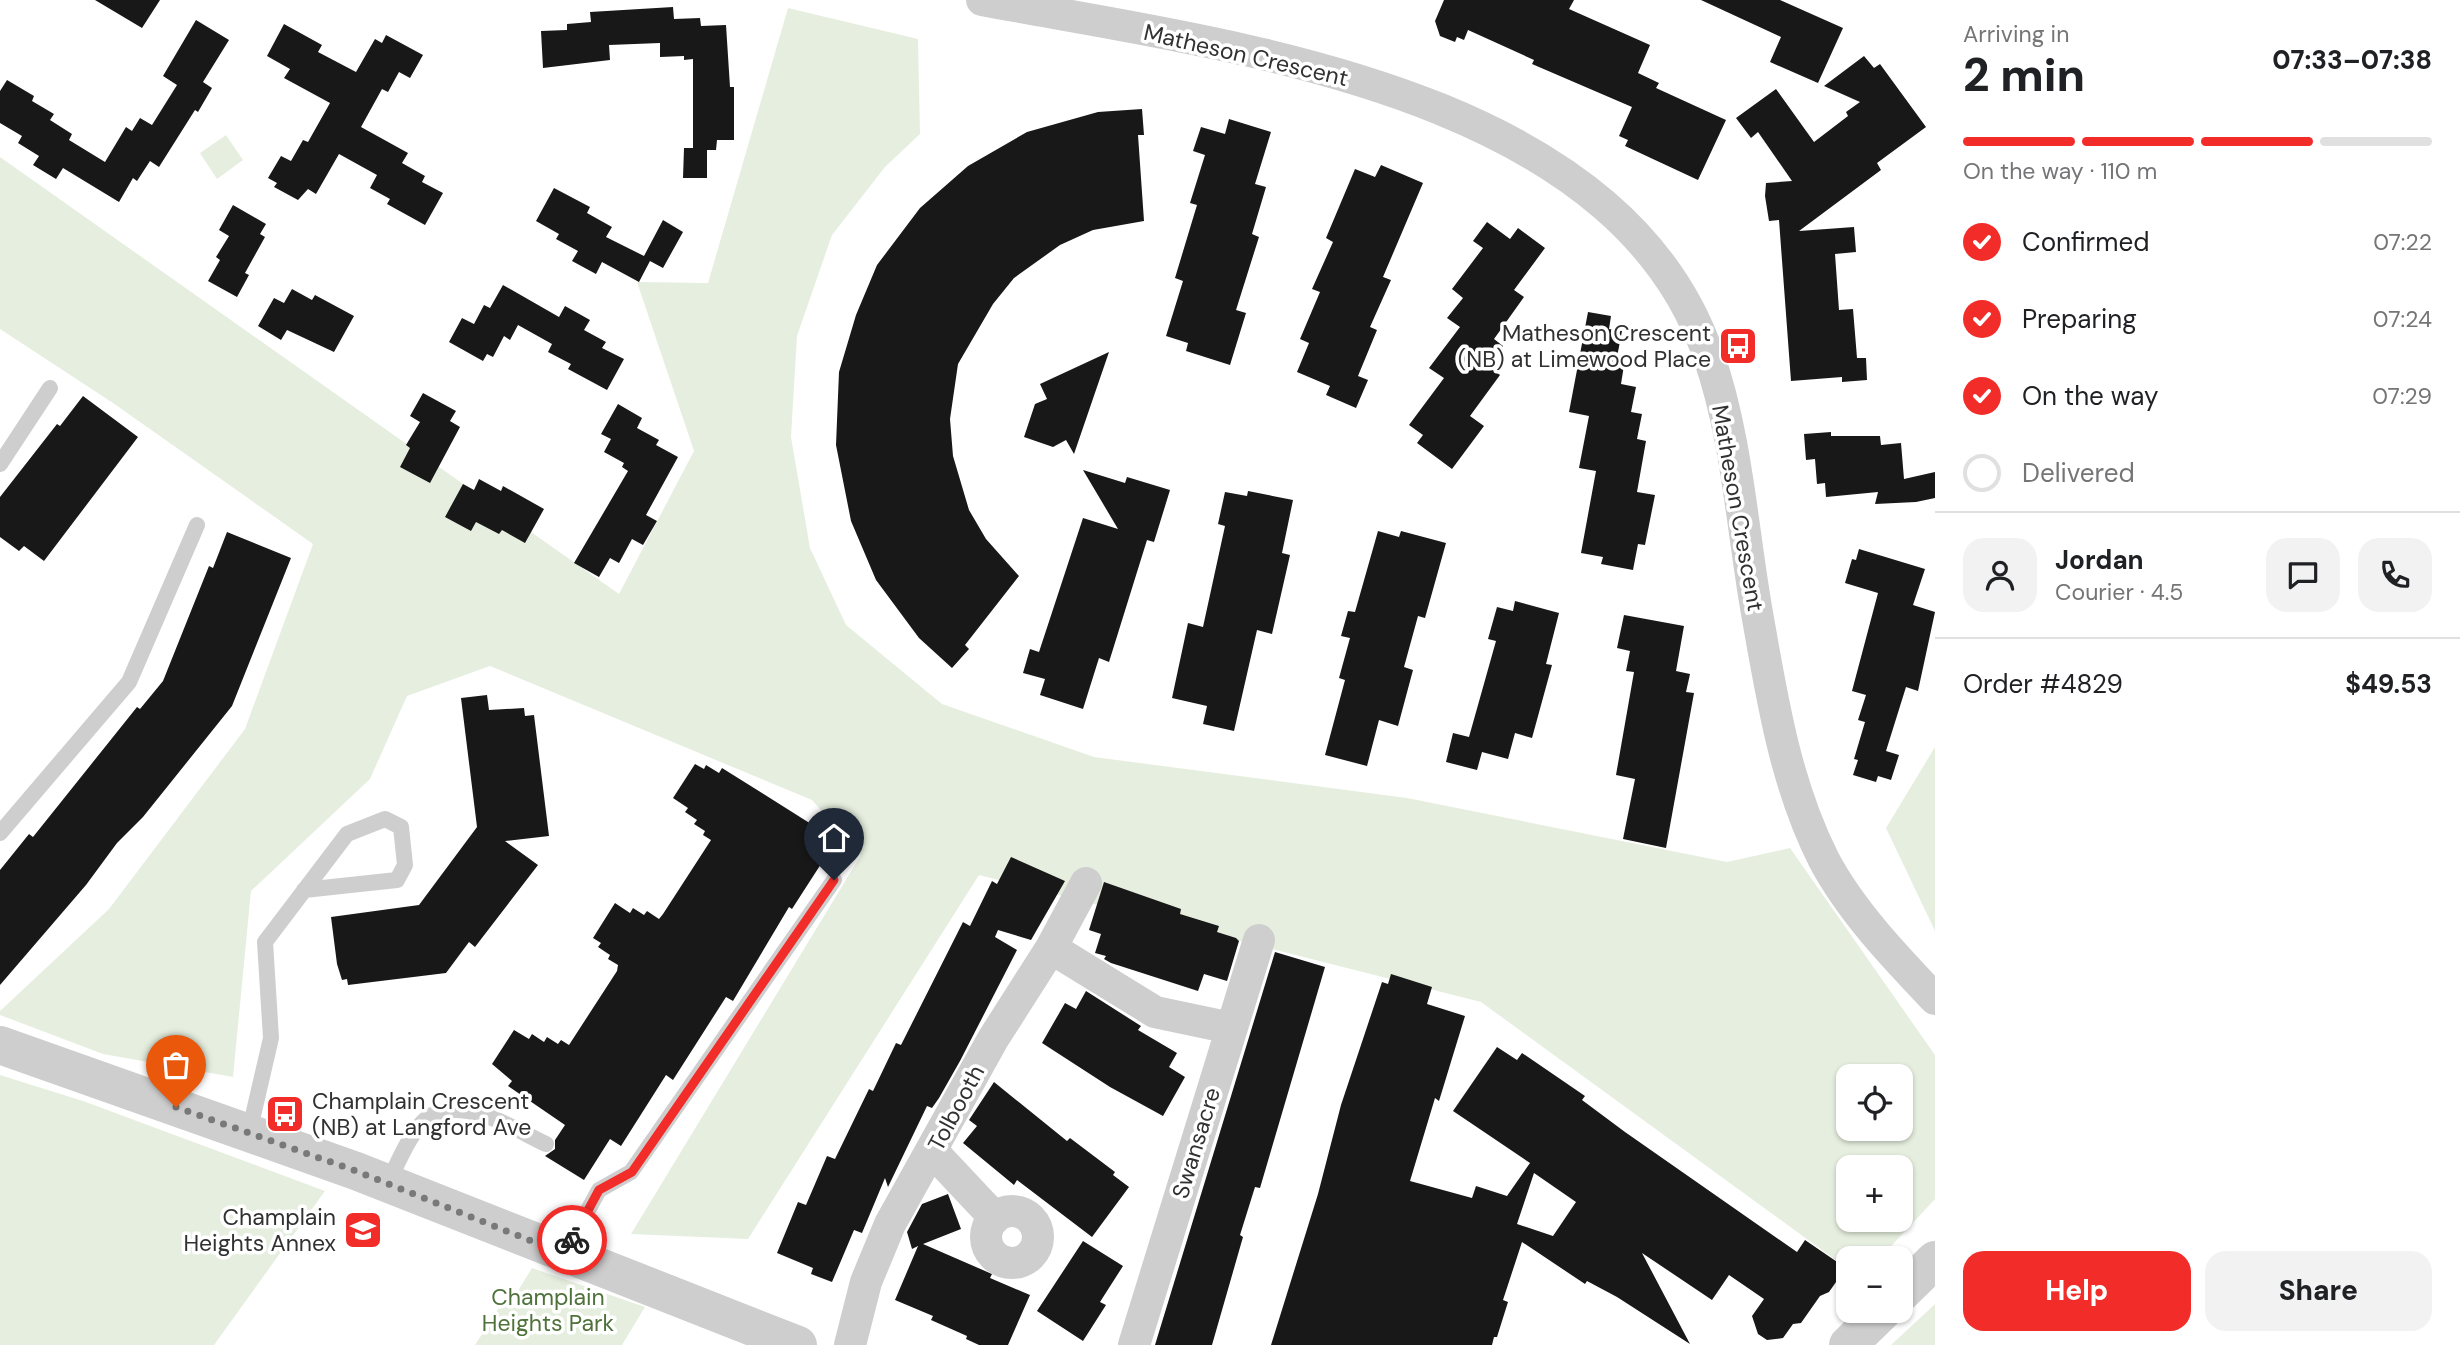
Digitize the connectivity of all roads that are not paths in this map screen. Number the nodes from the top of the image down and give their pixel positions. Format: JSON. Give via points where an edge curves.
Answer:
{"nodes":[{"id":1,"x":982,"y":0,"type":"edge"},
{"id":2,"x":50,"y":388,"type":"dead end"},
{"id":3,"x":0,"y":464,"type":"edge"},
{"id":4,"x":198,"y":525,"type":"dead end"},
{"id":5,"x":0,"y":833,"type":"edge"},
{"id":6,"x":834,"y":880,"type":"dead end"},
{"id":7,"x":1086,"y":883,"type":"dead end"},
{"id":8,"x":304,"y":890,"type":"junction"},
{"id":9,"x":1259,"y":940,"type":"dead end"},
{"id":10,"x":1051,"y":948,"type":"junction"},
{"id":11,"x":1935,"y":999,"type":"edge"},
{"id":12,"x":1231,"y":1028,"type":"junction"},
{"id":13,"x":0,"y":1045,"type":"edge"},
{"id":14,"x":249,"y":1133,"type":"junction"},
{"id":15,"x":546,"y":1144,"type":"dead end"},
{"id":16,"x":933,"y":1152,"type":"junction"},
{"id":17,"x":388,"y":1184,"type":"junction"},
{"id":18,"x":995,"y":1218,"type":"dead end"},
{"id":19,"x":564,"y":1254,"type":"junction"},
{"id":20,"x":1935,"y":1260,"type":"edge"},
{"id":21,"x":1913,"y":1281,"type":"edge"},
{"id":22,"x":1871,"y":1323,"type":"edge"},
{"id":23,"x":798,"y":1345,"type":"edge"},
{"id":24,"x":850,"y":1345,"type":"edge"},
{"id":25,"x":1134,"y":1345,"type":"edge"},
{"id":26,"x":1848,"y":1345,"type":"edge"}],
"edges":[{"from":1,"to":11,"type":"street","name":"Matheson Crescent","via":[[1293,61],[1377,86],[1494,134],[1554,165],[1595,194],[1646,245],[1681,298],[1708,354],[1725,417],[1777,726],[1796,794],[1825,862],[1874,932]]},
{"from":2,"to":3,"type":"lane"},
{"from":4,"to":5,"type":"lane","via":[[129,682]]},
{"from":6,"to":19,"type":"lane","via":[[632,1172],[599,1190]]},
{"from":7,"to":10,"type":"street","name":"Tolbooth"},
{"from":8,"to":8,"type":"lane","via":[[347,834],[385,819],[401,827],[405,865],[397,880]]},
{"from":8,"to":14,"type":"lane","via":[[265,943],[271,1038]]},
{"from":9,"to":12,"type":"street","name":"Swansacre"},
{"from":10,"to":12,"type":"street","via":[[1156,1012]]},
{"from":10,"to":16,"type":"street","name":"Tolbooth","via":[[993,1038]]},
{"from":12,"to":25,"type":"street","name":"Swansacre"},
{"from":13,"to":14,"type":"street"},
{"from":14,"to":17,"type":"street"},
{"from":15,"to":17,"type":"lane","via":[[490,1117],[462,1110],[431,1116],[411,1138]]},
{"from":16,"to":18,"type":"street"},
{"from":16,"to":24,"type":"street","name":"Tolbooth","via":[[890,1224],[866,1282]]},
{"from":17,"to":19,"type":"street"},
{"from":19,"to":23,"type":"street"},
{"from":20,"to":21,"type":"street"},
{"from":22,"to":26,"type":"street"}]}
